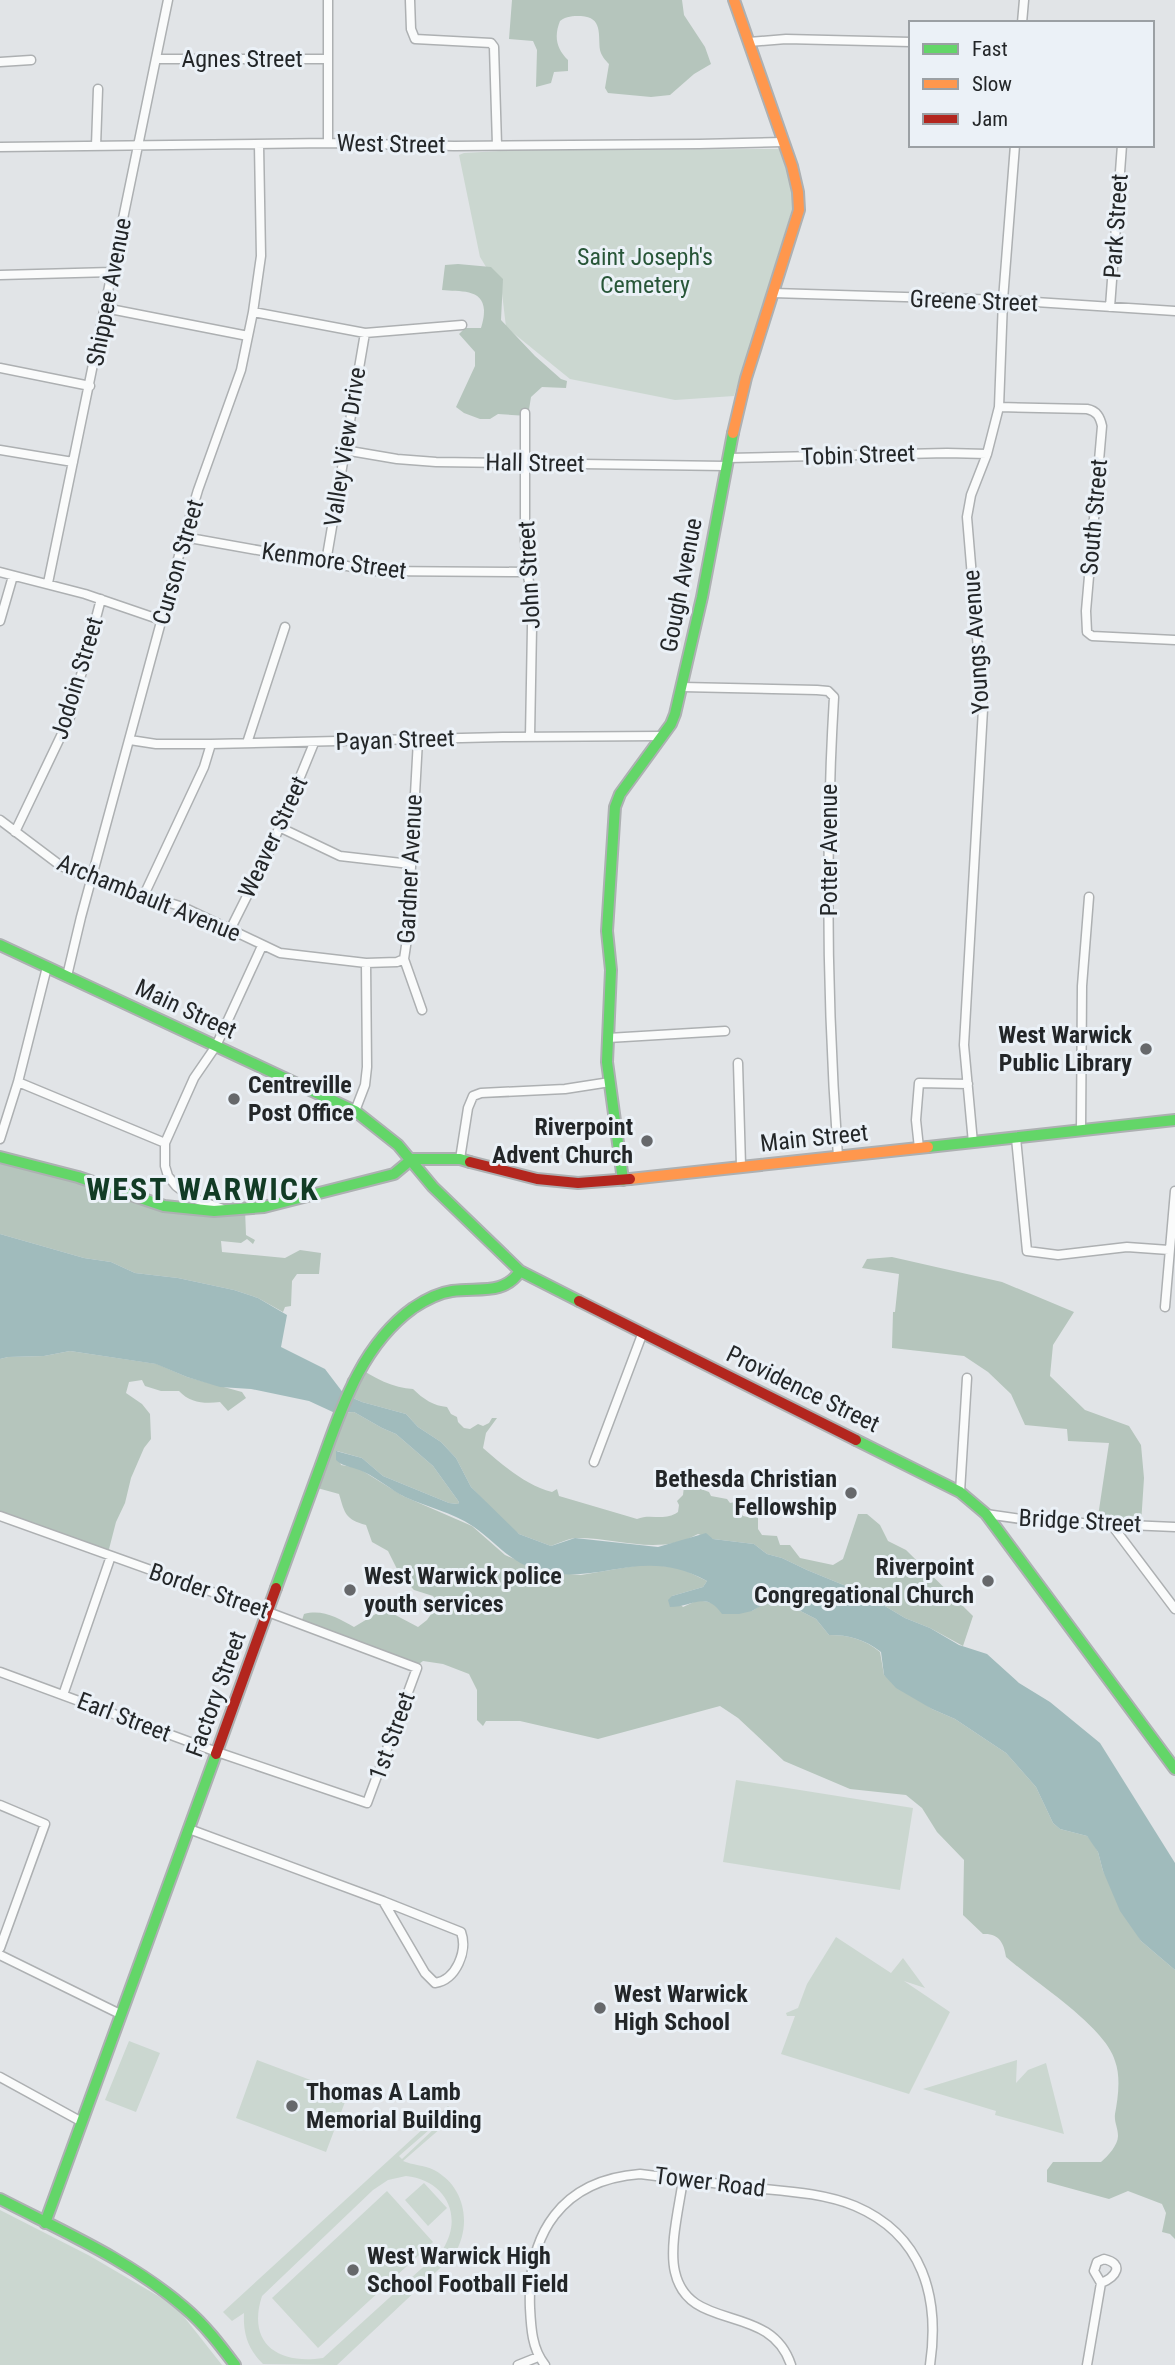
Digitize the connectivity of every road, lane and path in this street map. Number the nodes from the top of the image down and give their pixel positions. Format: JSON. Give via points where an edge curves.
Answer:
{"nodes":[{"id":1,"x":168,"y":0,"type":"edge"},
{"id":2,"x":327,"y":0,"type":"edge"},
{"id":3,"x":410,"y":0,"type":"edge"},
{"id":4,"x":734,"y":0,"type":"edge"},
{"id":5,"x":1024,"y":0,"type":"edge"},
{"id":6,"x":1022,"y":21,"type":"edge"},
{"id":7,"x":749,"y":42,"type":"junction"},
{"id":8,"x":909,"y":42,"type":"edge"},
{"id":9,"x":157,"y":59,"type":"junction"},
{"id":10,"x":328,"y":59,"type":"junction"},
{"id":11,"x":31,"y":60,"type":"dead end"},
{"id":12,"x":0,"y":62,"type":"edge"},
{"id":13,"x":98,"y":89,"type":"dead end"},
{"id":14,"x":782,"y":142,"type":"junction"},
{"id":15,"x":328,"y":143,"type":"junction"},
{"id":16,"x":138,"y":145,"type":"junction"},
{"id":17,"x":259,"y":145,"type":"junction"},
{"id":18,"x":497,"y":145,"type":"junction"},
{"id":19,"x":96,"y":146,"type":"junction"},
{"id":20,"x":0,"y":147,"type":"edge"},
{"id":21,"x":1015,"y":147,"type":"edge"},
{"id":22,"x":1122,"y":147,"type":"edge"},
{"id":23,"x":112,"y":272,"type":"junction"},
{"id":24,"x":0,"y":275,"type":"edge"},
{"id":25,"x":773,"y":293,"type":"junction"},
{"id":26,"x":1003,"y":300,"type":"junction"},
{"id":27,"x":1110,"y":307,"type":"junction"},
{"id":28,"x":105,"y":308,"type":"junction"},
{"id":29,"x":1175,"y":311,"type":"edge"},
{"id":30,"x":253,"y":312,"type":"junction"},
{"id":31,"x":462,"y":325,"type":"dead end"},
{"id":32,"x":365,"y":333,"type":"junction"},
{"id":33,"x":248,"y":336,"type":"junction"},
{"id":34,"x":0,"y":368,"type":"edge"},
{"id":35,"x":90,"y":386,"type":"junction"},
{"id":36,"x":999,"y":407,"type":"junction"},
{"id":37,"x":525,"y":413,"type":"dead end"},
{"id":38,"x":0,"y":450,"type":"edge"},
{"id":39,"x":344,"y":450,"type":"junction"},
{"id":40,"x":987,"y":454,"type":"junction"},
{"id":41,"x":73,"y":462,"type":"junction"},
{"id":42,"x":727,"y":462,"type":"junction"},
{"id":43,"x":526,"y":463,"type":"junction"},
{"id":44,"x":184,"y":537,"type":"junction"},
{"id":45,"x":326,"y":562,"type":"junction"},
{"id":46,"x":0,"y":572,"type":"edge"},
{"id":47,"x":527,"y":572,"type":"junction"},
{"id":48,"x":13,"y":576,"type":"junction"},
{"id":49,"x":48,"y":583,"type":"junction"},
{"id":50,"x":101,"y":599,"type":"junction"},
{"id":51,"x":161,"y":620,"type":"junction"},
{"id":52,"x":0,"y":621,"type":"edge"},
{"id":53,"x":285,"y":627,"type":"dead end"},
{"id":54,"x":1175,"y":640,"type":"edge"},
{"id":55,"x":682,"y":687,"type":"junction"},
{"id":56,"x":662,"y":736,"type":"junction"},
{"id":57,"x":530,"y":737,"type":"junction"},
{"id":58,"x":130,"y":740,"type":"junction"},
{"id":59,"x":418,"y":740,"type":"junction"},
{"id":60,"x":247,"y":743,"type":"junction"},
{"id":61,"x":314,"y":743,"type":"junction"},
{"id":62,"x":211,"y":744,"type":"junction"},
{"id":63,"x":0,"y":820,"type":"edge"},
{"id":64,"x":279,"y":827,"type":"junction"},
{"id":65,"x":15,"y":832,"type":"junction"},
{"id":66,"x":410,"y":864,"type":"junction"},
{"id":67,"x":91,"y":879,"type":"junction"},
{"id":68,"x":144,"y":895,"type":"junction"},
{"id":69,"x":1089,"y":897,"type":"dead end"},
{"id":70,"x":230,"y":930,"type":"junction"},
{"id":71,"x":0,"y":945,"type":"edge"},
{"id":72,"x":262,"y":946,"type":"junction"},
{"id":73,"x":404,"y":960,"type":"junction"},
{"id":74,"x":366,"y":962,"type":"junction"},
{"id":75,"x":47,"y":967,"type":"junction"},
{"id":76,"x":67,"y":976,"type":"junction"},
{"id":77,"x":422,"y":1010,"type":"dead end"},
{"id":78,"x":725,"y":1031,"type":"dead end"},
{"id":79,"x":608,"y":1038,"type":"junction"},
{"id":80,"x":216,"y":1046,"type":"junction"},
{"id":81,"x":738,"y":1063,"type":"dead end"},
{"id":82,"x":18,"y":1082,"type":"junction"},
{"id":83,"x":610,"y":1082,"type":"junction"},
{"id":84,"x":968,"y":1084,"type":"junction"},
{"id":85,"x":355,"y":1111,"type":"junction"},
{"id":86,"x":4,"y":1115,"type":"edge"},
{"id":87,"x":1175,"y":1120,"type":"edge"},
{"id":88,"x":1081,"y":1130,"type":"junction"},
{"id":89,"x":1016,"y":1138,"type":"junction"},
{"id":90,"x":0,"y":1139,"type":"edge"},
{"id":91,"x":165,"y":1143,"type":"junction"},
{"id":92,"x":973,"y":1143,"type":"junction"},
{"id":93,"x":919,"y":1148,"type":"junction"},
{"id":94,"x":0,"y":1157,"type":"edge"},
{"id":95,"x":838,"y":1157,"type":"junction"},
{"id":96,"x":412,"y":1159,"type":"junction"},
{"id":97,"x":460,"y":1159,"type":"junction"},
{"id":98,"x":741,"y":1166,"type":"junction"},
{"id":99,"x":623,"y":1180,"type":"junction"},
{"id":100,"x":1175,"y":1191,"type":"edge"},
{"id":101,"x":226,"y":1210,"type":"junction"},
{"id":102,"x":1169,"y":1250,"type":"junction"},
{"id":103,"x":520,"y":1271,"type":"junction"},
{"id":104,"x":1165,"y":1307,"type":"dead end"},
{"id":105,"x":643,"y":1332,"type":"junction"},
{"id":106,"x":967,"y":1378,"type":"dead end"},
{"id":107,"x":594,"y":1462,"type":"dead end"},
{"id":108,"x":960,"y":1492,"type":"junction"},
{"id":109,"x":986,"y":1514,"type":"junction"},
{"id":110,"x":0,"y":1516,"type":"edge"},
{"id":111,"x":1111,"y":1524,"type":"junction"},
{"id":112,"x":1175,"y":1527,"type":"edge"},
{"id":113,"x":111,"y":1556,"type":"junction"},
{"id":114,"x":1175,"y":1609,"type":"edge"},
{"id":115,"x":268,"y":1612,"type":"junction"},
{"id":116,"x":416,"y":1668,"type":"joint"},
{"id":117,"x":0,"y":1672,"type":"edge"},
{"id":118,"x":63,"y":1695,"type":"junction"},
{"id":119,"x":217,"y":1752,"type":"junction"},
{"id":120,"x":1170,"y":1753,"type":"edge"},
{"id":121,"x":1175,"y":1769,"type":"edge"},
{"id":122,"x":367,"y":1803,"type":"joint"},
{"id":123,"x":0,"y":1805,"type":"edge"},
{"id":124,"x":189,"y":1829,"type":"junction"},
{"id":125,"x":383,"y":1901,"type":"junction"},
{"id":126,"x":0,"y":1948,"type":"edge"},
{"id":127,"x":0,"y":1955,"type":"edge"},
{"id":128,"x":120,"y":2014,"type":"junction"},
{"id":129,"x":0,"y":2077,"type":"edge"},
{"id":130,"x":82,"y":2122,"type":"junction"},
{"id":131,"x":683,"y":2180,"type":"junction"},
{"id":132,"x":0,"y":2199,"type":"edge"},
{"id":133,"x":45,"y":2223,"type":"junction"},
{"id":134,"x":1101,"y":2283,"type":"dead end"},
{"id":135,"x":538,"y":2357,"type":"junction"},
{"id":136,"x":235,"y":2365,"type":"edge"},
{"id":137,"x":518,"y":2365,"type":"edge"},
{"id":138,"x":545,"y":2365,"type":"edge"},
{"id":139,"x":791,"y":2365,"type":"edge"},
{"id":140,"x":930,"y":2365,"type":"edge"},
{"id":141,"x":1087,"y":2365,"type":"edge"}],
"edges":[{"from":1,"to":9,"type":"street","name":"Shippee Avenue"},
{"from":2,"to":10,"type":"street"},
{"from":3,"to":18,"type":"street","via":[[415,40],[491,43],[494,47]]},
{"from":4,"to":7,"type":"main road","name":"Gough Avenue"},
{"from":5,"to":6,"type":"street"},
{"from":7,"to":8,"type":"street"},
{"from":7,"to":14,"type":"main road","name":"Gough Avenue"},
{"from":9,"to":10,"type":"street","name":"Agnes Street"},
{"from":9,"to":16,"type":"street","name":"Shippee Avenue"},
{"from":10,"to":15,"type":"street"},
{"from":11,"to":12,"type":"street"},
{"from":13,"to":19,"type":"street"},
{"from":14,"to":18,"type":"street","name":"West Street"},
{"from":14,"to":25,"type":"main road","name":"Gough Avenue","via":[[800,193],[795,225]]},
{"from":15,"to":17,"type":"street","name":"West Street"},
{"from":15,"to":18,"type":"street","name":"West Street"},
{"from":16,"to":17,"type":"street","name":"West Street"},
{"from":16,"to":19,"type":"street","name":"West Street"},
{"from":16,"to":23,"type":"street","name":"Shippee Avenue"},
{"from":17,"to":30,"type":"street","name":"Curson Street","via":[[261,256]]},
{"from":19,"to":20,"type":"street","name":"West Street"},
{"from":21,"to":26,"type":"street","name":"Youngs Avenue"},
{"from":22,"to":27,"type":"street","name":"Park Street"},
{"from":23,"to":24,"type":"street"},
{"from":23,"to":28,"type":"street","name":"Shippee Avenue"},
{"from":25,"to":26,"type":"street","name":"Greene Street"},
{"from":25,"to":42,"type":"main road","name":"Gough Avenue","via":[[746,378]]},
{"from":26,"to":27,"type":"street","name":"Greene Street"},
{"from":26,"to":36,"type":"street","name":"Youngs Avenue"},
{"from":27,"to":29,"type":"street","name":"Greene Street"},
{"from":28,"to":33,"type":"street"},
{"from":28,"to":35,"type":"street","name":"Shippee Avenue"},
{"from":30,"to":32,"type":"street"},
{"from":30,"to":33,"type":"street","name":"Curson Street"},
{"from":31,"to":32,"type":"street"},
{"from":32,"to":39,"type":"street","name":"Valley View Drive"},
{"from":33,"to":44,"type":"street","name":"Curson Street","via":[[241,370]]},
{"from":34,"to":35,"type":"street"},
{"from":35,"to":41,"type":"street","name":"Shippee Avenue"},
{"from":36,"to":40,"type":"street","name":"Youngs Avenue"},
{"from":36,"to":54,"type":"street","name":"South Street","via":[[1091,410],[1100,418],[1087,632],[1092,636]]},
{"from":37,"to":43,"type":"street","name":"John Street"},
{"from":38,"to":41,"type":"street"},
{"from":39,"to":43,"type":"street","name":"Hall Street","via":[[414,461]]},
{"from":39,"to":45,"type":"street","name":"Valley View Drive"},
{"from":40,"to":42,"type":"street","name":"Tobin Street"},
{"from":40,"to":84,"type":"street","name":"Youngs Avenue","via":[[967,517],[983,709],[964,1045]]},
{"from":41,"to":49,"type":"street","name":"Shippee Avenue"},
{"from":42,"to":43,"type":"street","name":"Hall Street"},
{"from":42,"to":55,"type":"main road","name":"Gough Avenue"},
{"from":43,"to":47,"type":"street","name":"John Street"},
{"from":44,"to":45,"type":"street","name":"Kenmore Street"},
{"from":44,"to":51,"type":"street","name":"Curson Street"},
{"from":45,"to":47,"type":"street","name":"Kenmore Street","via":[[375,571]]},
{"from":46,"to":48,"type":"street"},
{"from":47,"to":57,"type":"street","name":"John Street","via":[[533,627]]},
{"from":48,"to":49,"type":"street"},
{"from":48,"to":52,"type":"street"},
{"from":49,"to":50,"type":"street"},
{"from":50,"to":51,"type":"street"},
{"from":50,"to":65,"type":"street","name":"Jodoin Street","via":[[70,717]]},
{"from":51,"to":58,"type":"street","name":"Curson Street"},
{"from":53,"to":60,"type":"street"},
{"from":55,"to":56,"type":"main road","name":"Gough Avenue","via":[[671,724]]},
{"from":55,"to":95,"type":"street","name":"Potter Avenue","via":[[817,690],[834,697],[828,834]]},
{"from":56,"to":57,"type":"street","name":"Payan Street"},
{"from":56,"to":79,"type":"main road","name":"Gough Avenue","via":[[615,807],[607,931],[611,970]]},
{"from":57,"to":59,"type":"street","name":"Payan Street"},
{"from":58,"to":62,"type":"street","name":"Payan Street"},
{"from":58,"to":67,"type":"street","name":"Curson Street"},
{"from":59,"to":61,"type":"street","name":"Payan Street"},
{"from":59,"to":66,"type":"street","name":"Gardner Avenue"},
{"from":60,"to":61,"type":"street","name":"Payan Street"},
{"from":60,"to":62,"type":"street","name":"Payan Street"},
{"from":61,"to":64,"type":"street","name":"Weaver Street"},
{"from":62,"to":68,"type":"street"},
{"from":63,"to":65,"type":"street","name":"Archambault Avenue"},
{"from":64,"to":66,"type":"street","via":[[340,856]]},
{"from":64,"to":70,"type":"street","name":"Weaver Street"},
{"from":65,"to":67,"type":"street","name":"Archambault Avenue","via":[[61,866]]},
{"from":66,"to":73,"type":"street","name":"Gardner Avenue"},
{"from":67,"to":68,"type":"street","name":"Archambault Avenue"},
{"from":67,"to":76,"type":"street","name":"Curson Street"},
{"from":68,"to":70,"type":"street","name":"Archambault Avenue","via":[[183,907]]},
{"from":69,"to":88,"type":"street"},
{"from":70,"to":72,"type":"street","name":"Archambault Avenue"},
{"from":71,"to":75,"type":"main road","name":"Main Street"},
{"from":72,"to":74,"type":"street","name":"Archambault Avenue","via":[[289,956]]},
{"from":72,"to":80,"type":"street"},
{"from":73,"to":74,"type":"street","name":"Gardner Avenue"},
{"from":73,"to":77,"type":"street"},
{"from":74,"to":85,"type":"street","via":[[365,1085]]},
{"from":75,"to":76,"type":"main road","name":"Main Street"},
{"from":75,"to":82,"type":"street"},
{"from":76,"to":80,"type":"main road","name":"Main Street"},
{"from":78,"to":79,"type":"street"},
{"from":79,"to":83,"type":"main road","name":"Gough Avenue"},
{"from":80,"to":85,"type":"main road","name":"Main Street"},
{"from":80,"to":91,"type":"street","via":[[194,1078]]},
{"from":81,"to":98,"type":"street"},
{"from":82,"to":86,"type":"street"},
{"from":82,"to":91,"type":"street"},
{"from":83,"to":97,"type":"street","via":[[473,1096]]},
{"from":83,"to":99,"type":"main road","name":"Gough Avenue"},
{"from":84,"to":92,"type":"street","name":"Youngs Avenue"},
{"from":84,"to":93,"type":"street","via":[[919,1083]]},
{"from":85,"to":96,"type":"main road","name":"Providence Street"},
{"from":86,"to":90,"type":"street"},
{"from":87,"to":88,"type":"main road","name":"Main Street"},
{"from":88,"to":89,"type":"main road","name":"Main Street"},
{"from":89,"to":92,"type":"main road","name":"Main Street"},
{"from":89,"to":102,"type":"street","via":[[1027,1251],[1058,1255],[1127,1247]]},
{"from":91,"to":101,"type":"street","via":[[165,1166],[176,1186],[190,1197]]},
{"from":92,"to":93,"type":"main road","name":"Main Street"},
{"from":93,"to":95,"type":"main road","name":"Main Street"},
{"from":94,"to":101,"type":"main road","via":[[164,1206]]},
{"from":95,"to":98,"type":"main road","name":"Main Street"},
{"from":96,"to":97,"type":"main road","name":"Main Street"},
{"from":96,"to":101,"type":"main road","via":[[394,1174],[264,1206]]},
{"from":96,"to":103,"type":"main road","name":"Providence Street","via":[[433,1187]]},
{"from":97,"to":99,"type":"main road","name":"Main Street","via":[[537,1179],[578,1183]]},
{"from":98,"to":99,"type":"main road","name":"Main Street"},
{"from":100,"to":102,"type":"street"},
{"from":102,"to":104,"type":"street"},
{"from":103,"to":105,"type":"main road","name":"Providence Street"},
{"from":103,"to":115,"type":"main road","name":"Factory Street","via":[[517,1280],[504,1287],[444,1292],[422,1302],[374,1347],[349,1388]]},
{"from":105,"to":107,"type":"street"},
{"from":105,"to":108,"type":"main road","name":"Providence Street"},
{"from":106,"to":108,"type":"street"},
{"from":108,"to":109,"type":"main road","name":"Providence Street"},
{"from":109,"to":111,"type":"street","name":"Bridge Street"},
{"from":109,"to":120,"type":"main road","name":"Providence Street"},
{"from":110,"to":113,"type":"street","name":"Border Street"},
{"from":111,"to":112,"type":"street","name":"Bridge Street"},
{"from":111,"to":114,"type":"street"},
{"from":113,"to":115,"type":"street","name":"Border Street"},
{"from":113,"to":118,"type":"street"},
{"from":115,"to":116,"type":"street","name":"Border Street"},
{"from":115,"to":119,"type":"main road","name":"Factory Street"},
{"from":116,"to":122,"type":"street","name":"1st Street"},
{"from":117,"to":118,"type":"street","name":"Earl Street"},
{"from":118,"to":119,"type":"street","name":"Earl Street"},
{"from":119,"to":122,"type":"street","name":"Earl Street"},
{"from":119,"to":124,"type":"main road","name":"Factory Street"},
{"from":120,"to":121,"type":"main road","name":"Providence Street"},
{"from":123,"to":126,"type":"street","via":[[45,1824]]},
{"from":124,"to":125,"type":"street"},
{"from":124,"to":128,"type":"main road","name":"Factory Street"},
{"from":125,"to":125,"type":"street","via":[[425,1973],[435,1983],[451,1975],[460,1960],[461,1932]]},
{"from":127,"to":128,"type":"street"},
{"from":128,"to":130,"type":"main road","name":"Factory Street"},
{"from":129,"to":130,"type":"street"},
{"from":130,"to":133,"type":"main road","name":"Factory Street"},
{"from":131,"to":135,"type":"street","name":"Tower Road","via":[[615,2176],[575,2195],[557,2210],[544,2229],[534,2263],[530,2312]]},
{"from":131,"to":139,"type":"street","via":[[674,2262],[678,2283],[702,2308],[762,2329],[785,2349]]},
{"from":131,"to":140,"type":"street","name":"Tower Road","via":[[816,2196],[856,2206],[882,2221],[913,2252],[926,2277],[933,2320]]},
{"from":132,"to":133,"type":"main road"},
{"from":133,"to":136,"type":"main road","via":[[167,2292],[206,2327]]},
{"from":134,"to":141,"type":"street"},
{"from":135,"to":137,"type":"street"},
{"from":135,"to":138,"type":"street"}]}
